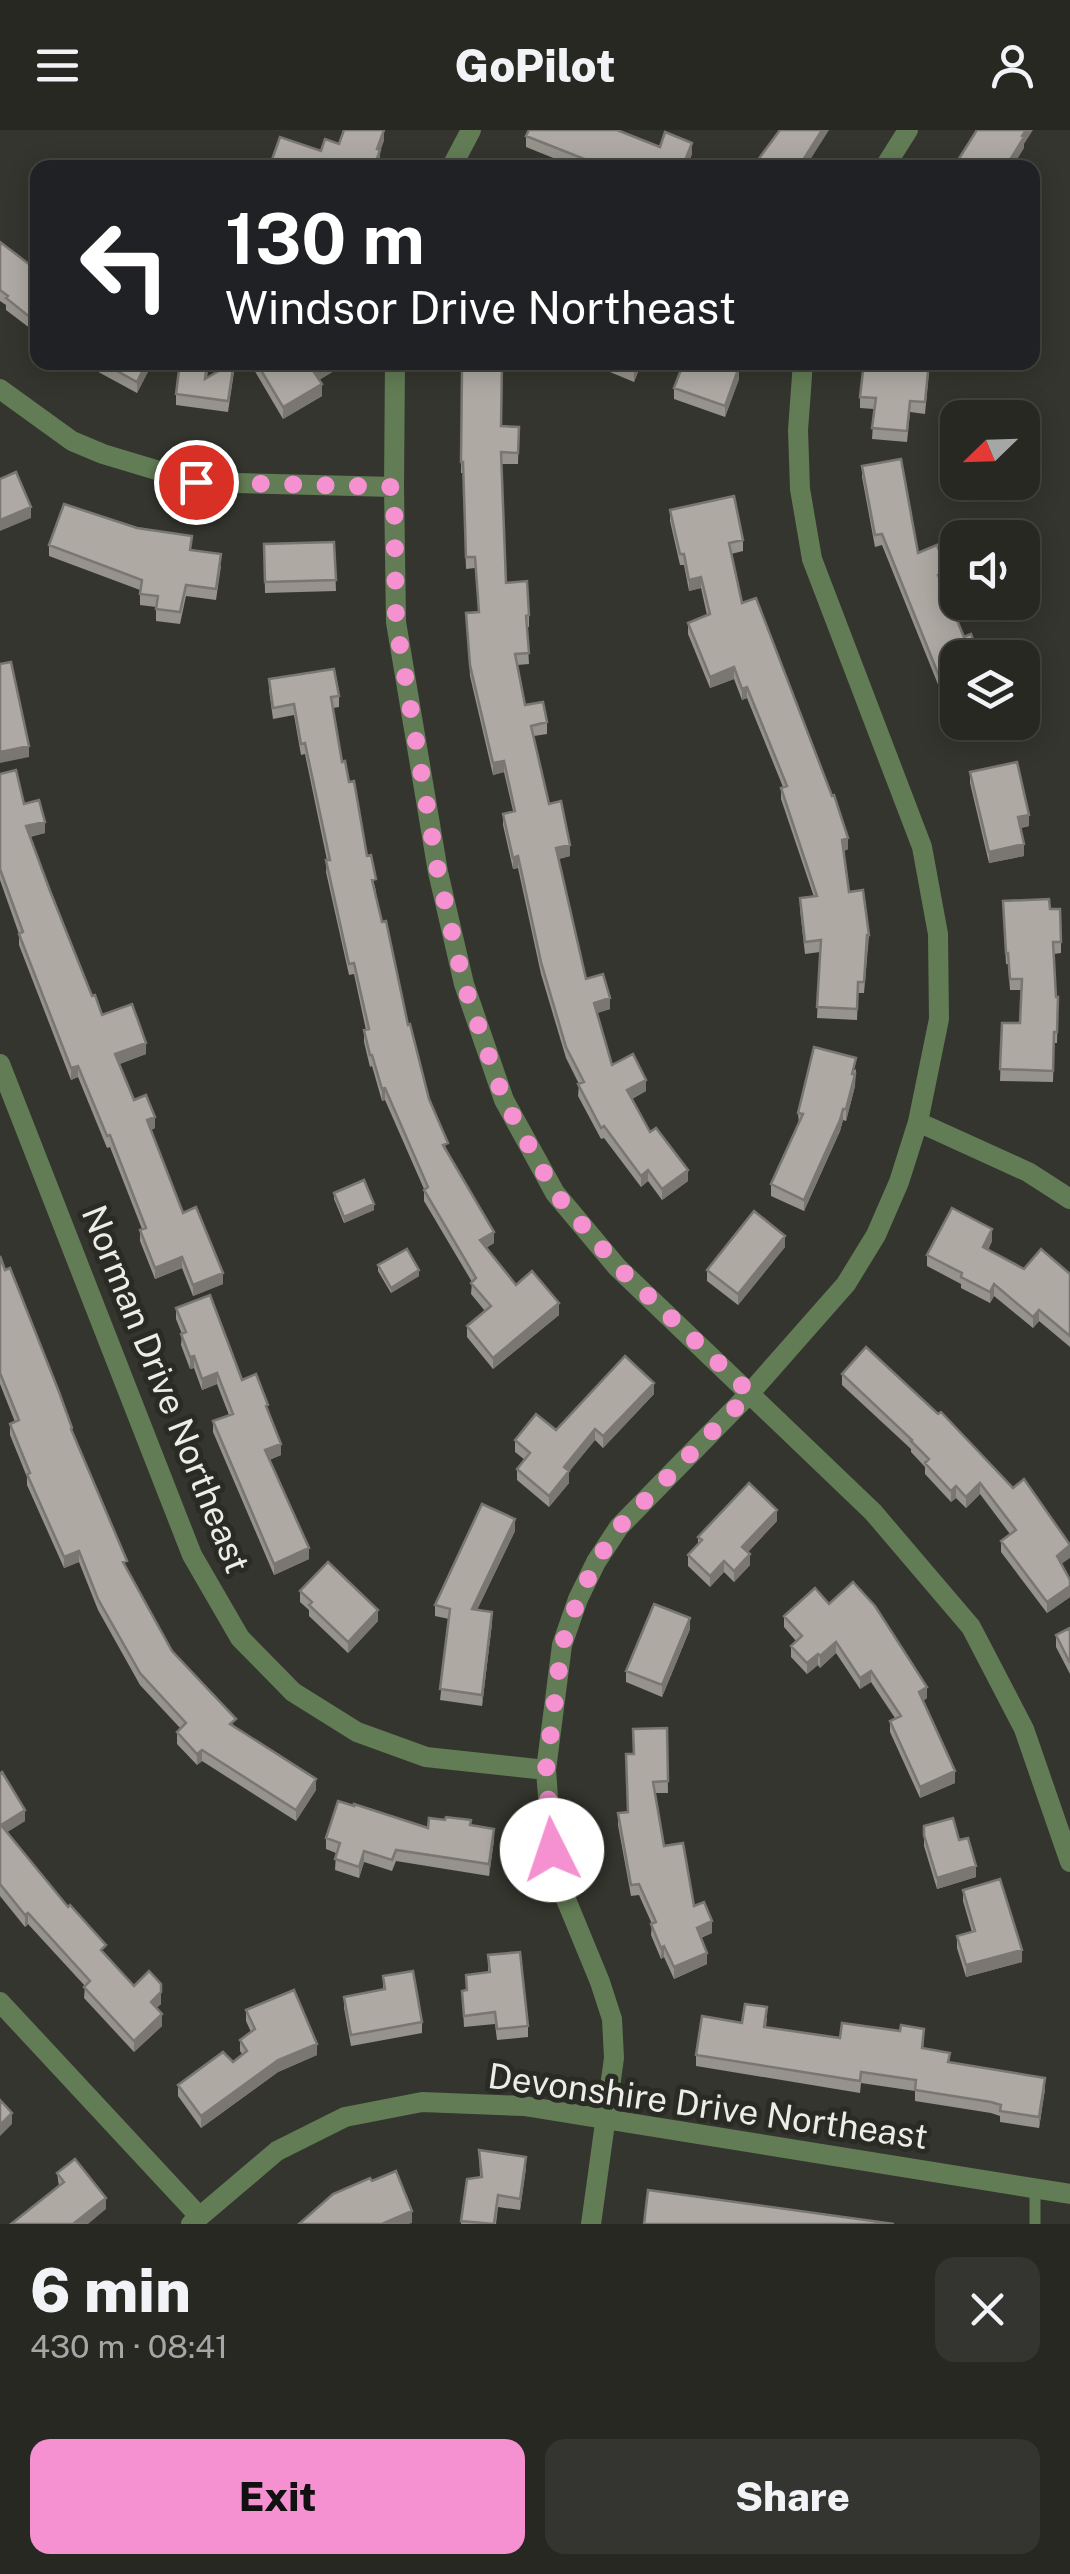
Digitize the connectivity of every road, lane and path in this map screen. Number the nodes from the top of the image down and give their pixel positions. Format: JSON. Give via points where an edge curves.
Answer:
{"nodes":[{"id":1,"x":472,"y":130,"type":"edge"},
{"id":2,"x":908,"y":130,"type":"edge"},
{"id":3,"x":455,"y":160,"type":"edge"},
{"id":4,"x":889,"y":160,"type":"edge"},
{"id":5,"x":395,"y":370,"type":"edge"},
{"id":6,"x":802,"y":370,"type":"edge"},
{"id":7,"x":0,"y":389,"type":"edge"},
{"id":8,"x":394,"y":487,"type":"junction"},
{"id":9,"x":0,"y":1064,"type":"edge"},
{"id":10,"x":918,"y":1122,"type":"junction"},
{"id":11,"x":1070,"y":1198,"type":"edge"},
{"id":12,"x":750,"y":1393,"type":"junction"},
{"id":13,"x":546,"y":1770,"type":"junction"},
{"id":14,"x":1070,"y":1862,"type":"edge"},
{"id":15,"x":0,"y":2002,"type":"edge"},
{"id":16,"x":607,"y":2118,"type":"junction"},
{"id":17,"x":1036,"y":2188,"type":"junction"},
{"id":18,"x":1070,"y":2194,"type":"edge"},
{"id":19,"x":195,"y":2220,"type":"edge"},
{"id":20,"x":590,"y":2224,"type":"edge"},
{"id":21,"x":1034,"y":2224,"type":"edge"}],
"edges":[{"from":1,"to":3,"type":"street"},
{"from":2,"to":4,"type":"street"},
{"from":5,"to":8,"type":"street"},
{"from":6,"to":10,"type":"street","via":[[800,489],[812,559],[922,846],[938,934],[939,1019]]},
{"from":7,"to":8,"type":"street","via":[[72,441],[196,482]]},
{"from":8,"to":12,"type":"street","via":[[396,622],[438,872],[464,984],[504,1100],[555,1193],[618,1267]]},
{"from":9,"to":13,"type":"street","name":"Norman Drive Northeast","via":[[192,1555],[240,1638],[293,1692],[357,1732],[426,1756]]},
{"from":10,"to":11,"type":"street"},
{"from":10,"to":12,"type":"street","via":[[900,1182],[846,1284]]},
{"from":12,"to":13,"type":"street","via":[[619,1527],[596,1562],[562,1645]]},
{"from":12,"to":14,"type":"street","via":[[873,1512],[971,1627],[1024,1729]]},
{"from":13,"to":16,"type":"street","via":[[552,1850],[612,2019]]},
{"from":15,"to":19,"type":"street"},
{"from":16,"to":17,"type":"street","name":"Devonshire Drive Northeast"},
{"from":16,"to":19,"type":"street","name":"Devonshire Drive Northeast","via":[[422,2102],[345,2117],[277,2152]]},
{"from":16,"to":20,"type":"street"},
{"from":17,"to":18,"type":"street","name":"Devonshire Drive Northeast"},
{"from":17,"to":21,"type":"lane"}]}
